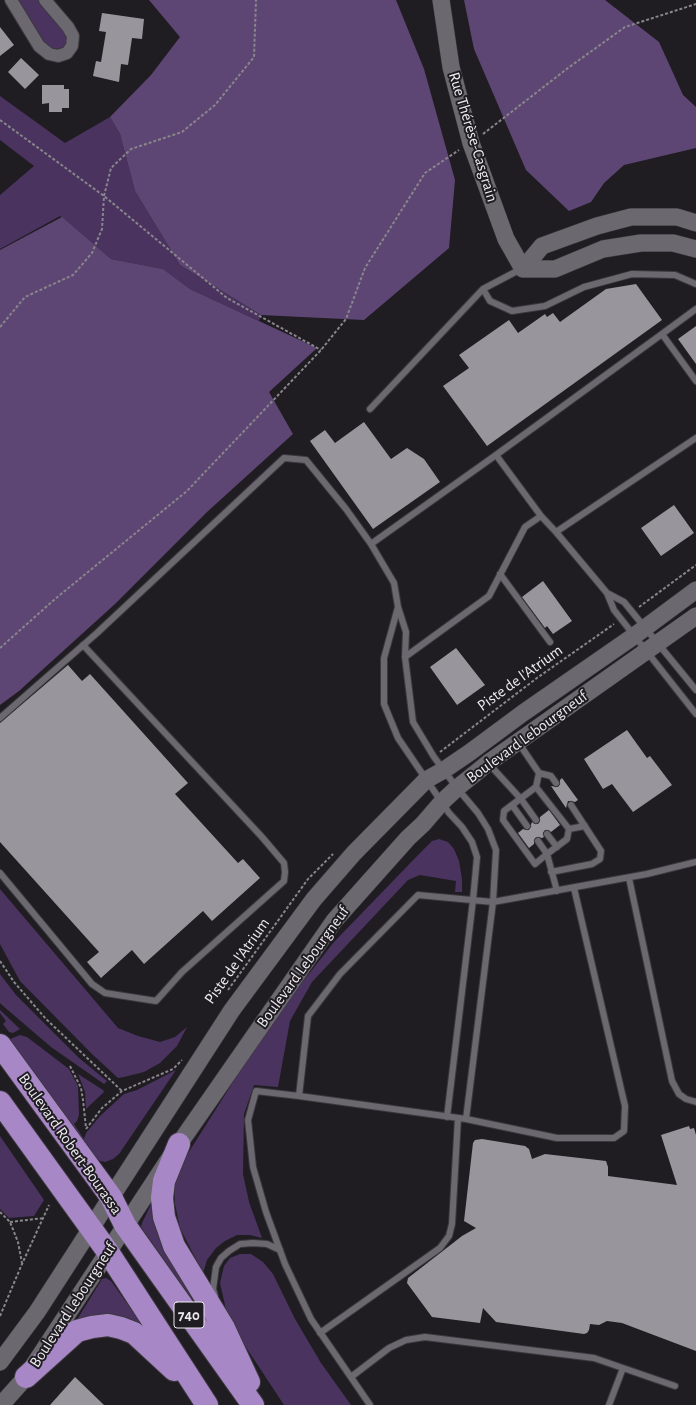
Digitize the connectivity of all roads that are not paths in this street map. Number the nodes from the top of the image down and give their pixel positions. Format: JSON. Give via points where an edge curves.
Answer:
{"nodes":[{"id":1,"x":10,"y":0,"type":"edge"},
{"id":2,"x":45,"y":0,"type":"edge"},
{"id":3,"x":441,"y":0,"type":"edge"},
{"id":4,"x":696,"y":223,"type":"edge"},
{"id":5,"x":696,"y":249,"type":"edge"},
{"id":6,"x":523,"y":269,"type":"junction"},
{"id":7,"x":696,"y":284,"type":"edge"},
{"id":8,"x":483,"y":289,"type":"junction"},
{"id":9,"x":696,"y":309,"type":"edge"},
{"id":10,"x":662,"y":334,"type":"junction"},
{"id":11,"x":696,"y":382,"type":"edge"},
{"id":12,"x":370,"y":409,"type":"dead end"},
{"id":13,"x":696,"y":438,"type":"edge"},
{"id":14,"x":496,"y":455,"type":"junction"},
{"id":15,"x":541,"y":516,"type":"junction"},
{"id":16,"x":556,"y":532,"type":"junction"},
{"id":17,"x":371,"y":544,"type":"junction"},
{"id":18,"x":500,"y":574,"type":"junction"},
{"id":19,"x":696,"y":590,"type":"edge"},
{"id":20,"x":607,"y":593,"type":"junction"},
{"id":21,"x":398,"y":607,"type":"junction"},
{"id":22,"x":696,"y":616,"type":"edge"},
{"id":23,"x":640,"y":631,"type":"junction"},
{"id":24,"x":550,"y":642,"type":"dead end"},
{"id":25,"x":83,"y":645,"type":"junction"},
{"id":26,"x":652,"y":647,"type":"junction"},
{"id":27,"x":405,"y":657,"type":"junction"},
{"id":28,"x":696,"y":690,"type":"edge"},
{"id":29,"x":696,"y":714,"type":"edge"},
{"id":30,"x":0,"y":718,"type":"edge"},
{"id":31,"x":517,"y":742,"type":"junction"},
{"id":32,"x":488,"y":763,"type":"junction"},
{"id":33,"x":444,"y":770,"type":"junction"},
{"id":34,"x":539,"y":773,"type":"junction"},
{"id":35,"x":426,"y":780,"type":"junction"},
{"id":36,"x":556,"y":783,"type":"dead end"},
{"id":37,"x":536,"y":787,"type":"junction"},
{"id":38,"x":457,"y":788,"type":"junction"},
{"id":39,"x":521,"y":799,"type":"junction"},
{"id":40,"x":442,"y":802,"type":"junction"},
{"id":41,"x":512,"y":805,"type":"junction"},
{"id":42,"x":571,"y":805,"type":"dead end"},
{"id":43,"x":536,"y":820,"type":"dead end"},
{"id":44,"x":527,"y":826,"type":"dead end"},
{"id":45,"x":585,"y":826,"type":"junction"},
{"id":46,"x":569,"y":829,"type":"junction"},
{"id":47,"x":547,"y":834,"type":"dead end"},
{"id":48,"x":538,"y":841,"type":"dead end"},
{"id":49,"x":557,"y":847,"type":"junction"},
{"id":50,"x":547,"y":854,"type":"junction"},
{"id":51,"x":696,"y":862,"type":"edge"},
{"id":52,"x":551,"y":872,"type":"junction"},
{"id":53,"x":0,"y":873,"type":"edge"},
{"id":54,"x":629,"y":878,"type":"junction"},
{"id":55,"x":574,"y":888,"type":"junction"},
{"id":56,"x":558,"y":891,"type":"junction"},
{"id":57,"x":473,"y":900,"type":"junction"},
{"id":58,"x":493,"y":902,"type":"junction"},
{"id":59,"x":0,"y":1045,"type":"edge"},
{"id":60,"x":299,"y":1096,"type":"junction"},
{"id":61,"x":0,"y":1102,"type":"edge"},
{"id":62,"x":696,"y":1102,"type":"edge"},
{"id":63,"x":447,"y":1117,"type":"junction"},
{"id":64,"x":458,"y":1118,"type":"junction"},
{"id":65,"x":466,"y":1119,"type":"junction"},
{"id":66,"x":179,"y":1144,"type":"junction"},
{"id":67,"x":111,"y":1197,"type":"junction"},
{"id":68,"x":125,"y":1225,"type":"junction"},
{"id":69,"x":90,"y":1229,"type":"junction"},
{"id":70,"x":280,"y":1250,"type":"junction"},
{"id":71,"x":108,"y":1252,"type":"junction"},
{"id":72,"x":224,"y":1328,"type":"junction"},
{"id":73,"x":320,"y":1333,"type":"junction"},
{"id":74,"x":0,"y":1362,"type":"edge"},
{"id":75,"x":623,"y":1368,"type":"junction"},
{"id":76,"x":350,"y":1376,"type":"junction"},
{"id":77,"x":26,"y":1377,"type":"junction"},
{"id":78,"x":674,"y":1386,"type":"dead end"},
{"id":79,"x":205,"y":1401,"type":"edge"},
{"id":80,"x":1,"y":1405,"type":"edge"},
{"id":81,"x":253,"y":1405,"type":"edge"},
{"id":82,"x":259,"y":1405,"type":"edge"},
{"id":83,"x":370,"y":1405,"type":"edge"},
{"id":84,"x":609,"y":1405,"type":"edge"}],
"edges":[{"from":1,"to":2,"type":"street","via":[[39,46],[49,54],[58,56],[67,53],[72,46],[73,36]]},
{"from":3,"to":6,"type":"main road","name":"Rue Thérèse-Casgrain","via":[[451,68],[471,142],[506,239]]},
{"from":4,"to":6,"type":"main road","via":[[677,217],[631,217],[597,226],[542,246]]},
{"from":5,"to":6,"type":"main road","via":[[673,243],[640,243],[603,249],[555,270]]},
{"from":6,"to":8,"type":"lane"},
{"from":7,"to":8,"type":"lane","via":[[675,275],[632,274],[584,287],[546,306],[512,311],[490,301]]},
{"from":8,"to":12,"type":"lane"},
{"from":9,"to":10,"type":"lane"},
{"from":10,"to":11,"type":"lane"},
{"from":10,"to":14,"type":"lane"},
{"from":13,"to":16,"type":"lane"},
{"from":14,"to":15,"type":"lane"},
{"from":14,"to":17,"type":"lane"},
{"from":15,"to":16,"type":"lane"},
{"from":15,"to":18,"type":"lane","via":[[525,527]]},
{"from":16,"to":20,"type":"lane"},
{"from":17,"to":21,"type":"lane","via":[[394,583]]},
{"from":17,"to":25,"type":"lane","via":[[306,460],[284,458]]},
{"from":18,"to":24,"type":"lane"},
{"from":18,"to":27,"type":"lane","via":[[489,596]]},
{"from":19,"to":23,"type":"main road","name":"Boulevard Lebourgneuf"},
{"from":20,"to":23,"type":"lane","via":[[614,610]]},
{"from":20,"to":23,"type":"lane","via":[[624,602]]},
{"from":21,"to":27,"type":"lane","via":[[406,632]]},
{"from":21,"to":35,"type":"lane","via":[[384,658],[384,704],[398,738]]},
{"from":22,"to":26,"type":"main road","name":"Boulevard Lebourgneuf"},
{"from":23,"to":26,"type":"lane"},
{"from":23,"to":26,"type":"lane"},
{"from":23,"to":33,"type":"main road","name":"Boulevard Lebourgneuf"},
{"from":25,"to":30,"type":"lane"},
{"from":25,"to":53,"type":"lane","via":[[262,837],[284,863],[284,881],[182,972],[156,1001],[105,993],[92,984]]},
{"from":26,"to":28,"type":"lane"},
{"from":26,"to":29,"type":"lane"},
{"from":26,"to":31,"type":"main road","name":"Boulevard Lebourgneuf"},
{"from":27,"to":33,"type":"lane","via":[[413,722]]},
{"from":31,"to":32,"type":"main road","name":"Boulevard Lebourgneuf"},
{"from":31,"to":34,"type":"lane"},
{"from":32,"to":38,"type":"main road","name":"Boulevard Lebourgneuf"},
{"from":32,"to":39,"type":"lane"},
{"from":33,"to":35,"type":"main road","name":"Boulevard Lebourgneuf"},
{"from":33,"to":38,"type":"lane"},
{"from":34,"to":36,"type":"lane","via":[[551,776]]},
{"from":34,"to":37,"type":"lane"},
{"from":35,"to":40,"type":"lane"},
{"from":35,"to":67,"type":"main road","name":"Boulevard Lebourgneuf","via":[[354,853],[314,899],[232,1010]]},
{"from":37,"to":39,"type":"lane"},
{"from":37,"to":46,"type":"lane"},
{"from":38,"to":40,"type":"main road","name":"Boulevard Lebourgneuf"},
{"from":38,"to":58,"type":"lane","via":[[478,813],[496,850]]},
{"from":39,"to":41,"type":"lane"},
{"from":39,"to":43,"type":"lane"},
{"from":40,"to":57,"type":"lane","via":[[472,842],[477,857]]},
{"from":40,"to":66,"type":"main road","name":"Boulevard Lebourgneuf","via":[[334,921]]},
{"from":41,"to":44,"type":"lane"},
{"from":41,"to":50,"type":"lane","via":[[504,811],[503,820],[535,864]]},
{"from":42,"to":45,"type":"lane"},
{"from":45,"to":46,"type":"lane"},
{"from":45,"to":52,"type":"lane","via":[[601,852],[600,860]]},
{"from":46,"to":49,"type":"lane","via":[[567,839]]},
{"from":47,"to":49,"type":"lane"},
{"from":48,"to":50,"type":"lane"},
{"from":49,"to":50,"type":"lane"},
{"from":50,"to":52,"type":"lane"},
{"from":51,"to":54,"type":"lane"},
{"from":52,"to":56,"type":"lane"},
{"from":54,"to":55,"type":"lane"},
{"from":54,"to":62,"type":"lane","via":[[672,1081],[679,1094]]},
{"from":55,"to":56,"type":"lane"},
{"from":55,"to":65,"type":"lane","via":[[625,1106],[624,1131],[614,1138],[557,1138]]},
{"from":56,"to":58,"type":"lane"},
{"from":57,"to":58,"type":"lane"},
{"from":57,"to":60,"type":"lane","via":[[418,895],[340,974],[308,1016]]},
{"from":57,"to":63,"type":"lane"},
{"from":58,"to":65,"type":"lane"},
{"from":59,"to":67,"type":"highway","name":"Boulevard Robert-Bourassa"},
{"from":60,"to":63,"type":"lane"},
{"from":60,"to":70,"type":"lane","via":[[256,1090],[248,1120],[253,1167]]},
{"from":61,"to":69,"type":"highway","name":"Boulevard Robert-Bourassa"},
{"from":63,"to":64,"type":"lane"},
{"from":64,"to":65,"type":"lane"},
{"from":64,"to":73,"type":"lane","via":[[452,1224],[449,1236],[440,1248]]},
{"from":66,"to":68,"type":"main road","name":"Boulevard Lebourgneuf"},
{"from":66,"to":72,"type":"highway","via":[[164,1181],[164,1217],[174,1246]]},
{"from":67,"to":68,"type":"highway","name":"Boulevard Robert-Bourassa"},
{"from":67,"to":69,"type":"main road","name":"Boulevard Lebourgneuf"},
{"from":68,"to":71,"type":"main road","name":"Boulevard Lebourgneuf"},
{"from":68,"to":81,"type":"highway","number":"740"},
{"from":69,"to":71,"type":"highway","name":"Boulevard Robert-Bourassa"},
{"from":69,"to":74,"type":"main road","name":"Boulevard Lebourgneuf"},
{"from":70,"to":72,"type":"lane","via":[[267,1244],[240,1244],[221,1258],[216,1267],[213,1289]]},
{"from":70,"to":73,"type":"lane","via":[[310,1319]]},
{"from":71,"to":77,"type":"main road","name":"Boulevard Lebourgneuf"},
{"from":71,"to":79,"type":"highway","number":"740"},
{"from":72,"to":82,"type":"highway"},
{"from":73,"to":76,"type":"lane"},
{"from":75,"to":76,"type":"lane","via":[[594,1358],[425,1337],[406,1340],[389,1348]]},
{"from":75,"to":78,"type":"lane"},
{"from":75,"to":84,"type":"lane"},
{"from":76,"to":83,"type":"lane"},
{"from":77,"to":79,"type":"highway","via":[[77,1331],[108,1325],[134,1333]]},
{"from":77,"to":80,"type":"main road","name":"Boulevard Lebourgneuf"}]}
